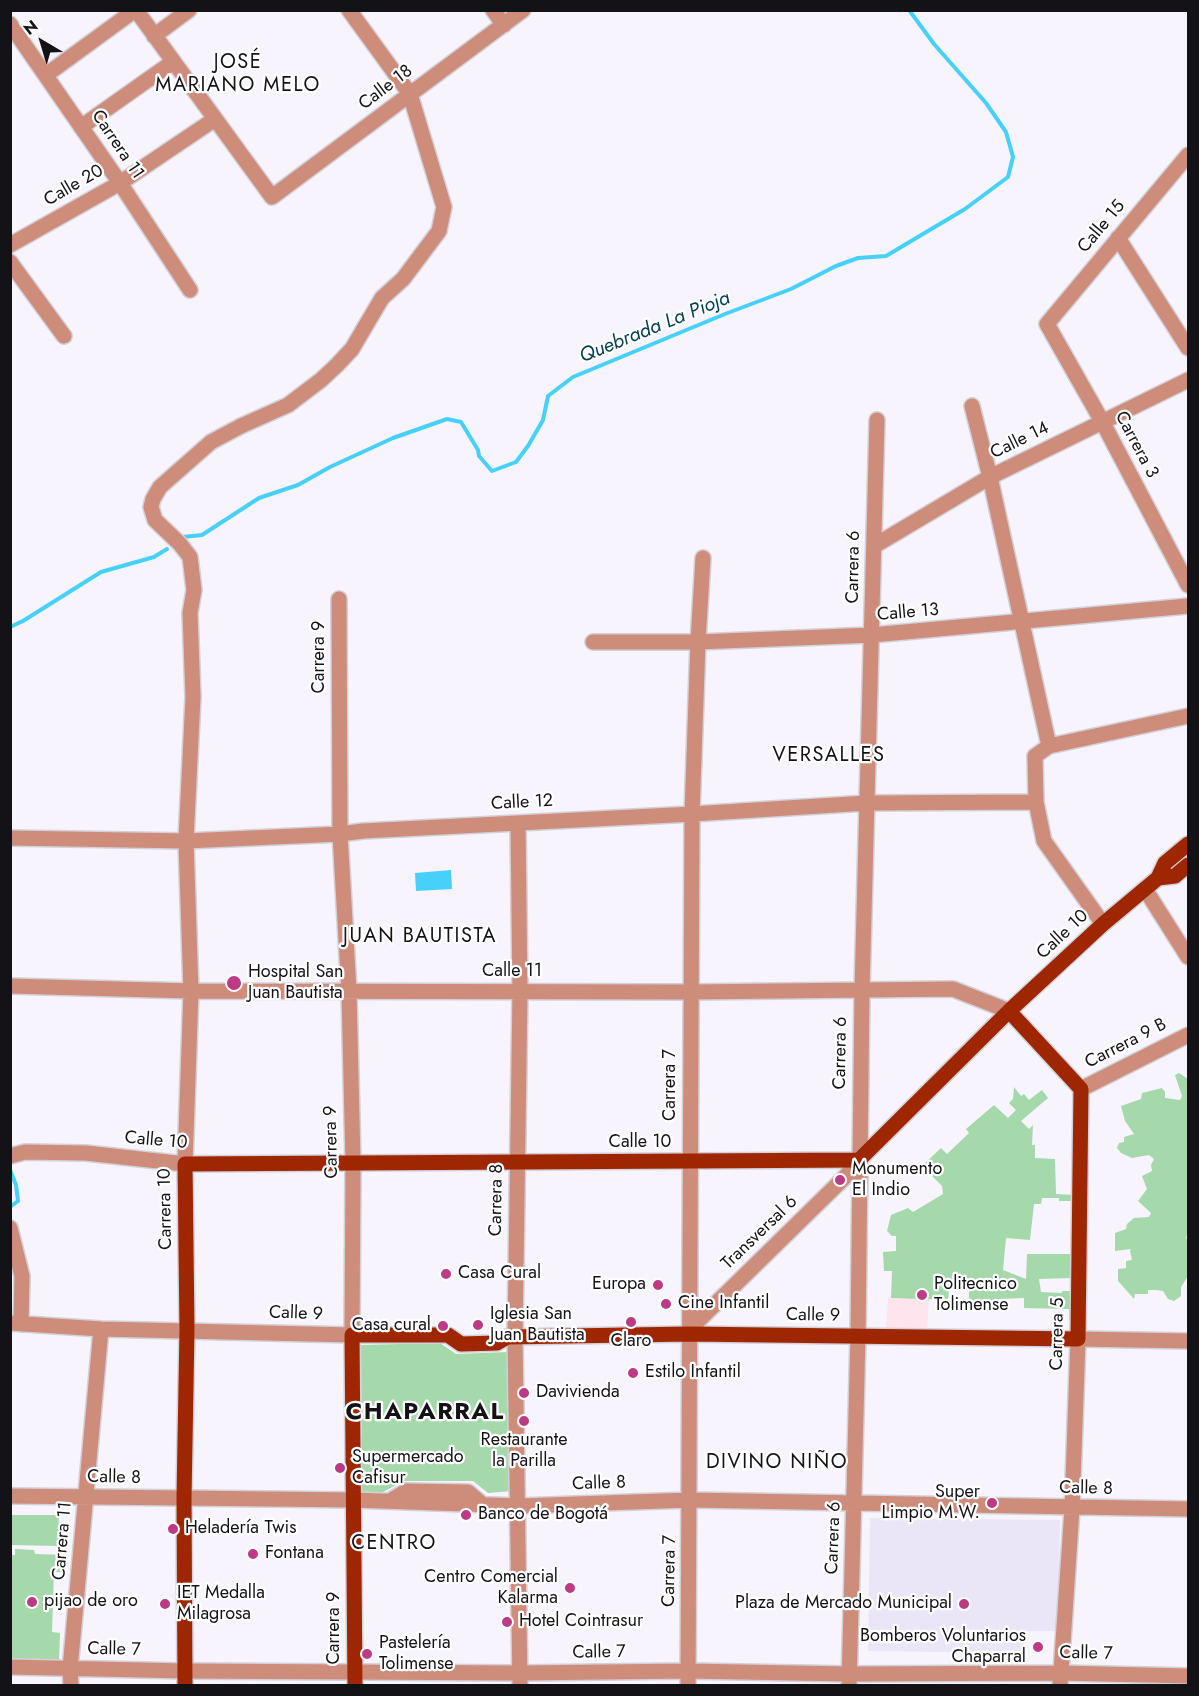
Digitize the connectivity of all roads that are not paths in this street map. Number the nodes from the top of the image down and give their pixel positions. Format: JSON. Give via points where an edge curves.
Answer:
{"nodes":[{"id":1,"x":15,"y":10,"type":"edge"},
{"id":2,"x":135,"y":10,"type":"edge"},
{"id":3,"x":189,"y":10,"type":"edge"},
{"id":4,"x":349,"y":10,"type":"edge"},
{"id":5,"x":493,"y":10,"type":"edge"},
{"id":6,"x":523,"y":10,"type":"edge"},
{"id":7,"x":10,"y":14,"type":"edge"},
{"id":8,"x":10,"y":24,"type":"edge"},
{"id":9,"x":504,"y":25,"type":"junction"},
{"id":10,"x":154,"y":36,"type":"junction"},
{"id":11,"x":173,"y":62,"type":"junction"},
{"id":12,"x":46,"y":75,"type":"junction"},
{"id":13,"x":410,"y":94,"type":"junction"},
{"id":14,"x":215,"y":118,"type":"junction"},
{"id":15,"x":81,"y":127,"type":"junction"},
{"id":16,"x":1188,"y":155,"type":"edge"},
{"id":17,"x":120,"y":183,"type":"junction"},
{"id":18,"x":1118,"y":238,"type":"junction"},
{"id":19,"x":10,"y":245,"type":"edge"},
{"id":20,"x":10,"y":262,"type":"edge"},
{"id":21,"x":190,"y":290,"type":"dead end"},
{"id":22,"x":1047,"y":324,"type":"joint"},
{"id":23,"x":64,"y":336,"type":"dead end"},
{"id":24,"x":1188,"y":348,"type":"edge"},
{"id":25,"x":1188,"y":380,"type":"edge"},
{"id":26,"x":972,"y":406,"type":"dead end"},
{"id":27,"x":877,"y":420,"type":"dead end"},
{"id":28,"x":1103,"y":423,"type":"junction"},
{"id":29,"x":990,"y":477,"type":"junction"},
{"id":30,"x":874,"y":546,"type":"junction"},
{"id":31,"x":703,"y":558,"type":"dead end"},
{"id":32,"x":1188,"y":585,"type":"edge"},
{"id":33,"x":339,"y":599,"type":"dead end"},
{"id":34,"x":1188,"y":606,"type":"edge"},
{"id":35,"x":1023,"y":623,"type":"junction"},
{"id":36,"x":872,"y":635,"type":"junction"},
{"id":37,"x":593,"y":642,"type":"dead end"},
{"id":38,"x":698,"y":642,"type":"junction"},
{"id":39,"x":1188,"y":716,"type":"edge"},
{"id":40,"x":1049,"y":746,"type":"junction"},
{"id":41,"x":1036,"y":802,"type":"junction"},
{"id":42,"x":867,"y":803,"type":"junction"},
{"id":43,"x":692,"y":814,"type":"junction"},
{"id":44,"x":518,"y":823,"type":"junction"},
{"id":45,"x":340,"y":834,"type":"junction"},
{"id":46,"x":10,"y":838,"type":"edge"},
{"id":47,"x":186,"y":841,"type":"junction"},
{"id":48,"x":1188,"y":844,"type":"edge"},
{"id":49,"x":1188,"y":865,"type":"edge"},
{"id":50,"x":1158,"y":878,"type":"junction"},
{"id":51,"x":1145,"y":889,"type":"junction"},
{"id":52,"x":1103,"y":924,"type":"junction"},
{"id":53,"x":1188,"y":957,"type":"edge"},
{"id":54,"x":10,"y":986,"type":"edge"},
{"id":55,"x":862,"y":990,"type":"junction"},
{"id":56,"x":191,"y":991,"type":"junction"},
{"id":57,"x":349,"y":991,"type":"junction"},
{"id":58,"x":520,"y":992,"type":"junction"},
{"id":59,"x":691,"y":992,"type":"junction"},
{"id":60,"x":1009,"y":1011,"type":"junction"},
{"id":61,"x":1188,"y":1035,"type":"edge"},
{"id":62,"x":1081,"y":1089,"type":"junction"},
{"id":63,"x":10,"y":1156,"type":"edge"},
{"id":64,"x":860,"y":1160,"type":"junction"},
{"id":65,"x":518,"y":1162,"type":"junction"},
{"id":66,"x":353,"y":1163,"type":"junction"},
{"id":67,"x":690,"y":1163,"type":"junction"},
{"id":68,"x":185,"y":1164,"type":"junction"},
{"id":69,"x":10,"y":1228,"type":"edge"},
{"id":70,"x":16,"y":1323,"type":"edge"},
{"id":71,"x":101,"y":1329,"type":"junction"},
{"id":72,"x":187,"y":1330,"type":"junction"},
{"id":73,"x":689,"y":1334,"type":"junction"},
{"id":74,"x":352,"y":1335,"type":"junction"},
{"id":75,"x":858,"y":1336,"type":"junction"},
{"id":76,"x":515,"y":1337,"type":"junction"},
{"id":77,"x":1078,"y":1339,"type":"junction"},
{"id":78,"x":1188,"y":1341,"type":"edge"},
{"id":79,"x":10,"y":1496,"type":"edge"},
{"id":80,"x":87,"y":1497,"type":"junction"},
{"id":81,"x":184,"y":1498,"type":"junction"},
{"id":82,"x":354,"y":1500,"type":"junction"},
{"id":83,"x":690,"y":1500,"type":"junction"},
{"id":84,"x":855,"y":1502,"type":"junction"},
{"id":85,"x":519,"y":1506,"type":"junction"},
{"id":86,"x":1072,"y":1509,"type":"junction"},
{"id":87,"x":1188,"y":1509,"type":"edge"},
{"id":88,"x":10,"y":1667,"type":"edge"},
{"id":89,"x":70,"y":1669,"type":"junction"},
{"id":90,"x":1188,"y":1676,"type":"edge"},
{"id":91,"x":185,"y":1678,"type":"edge"},
{"id":92,"x":355,"y":1678,"type":"edge"},
{"id":93,"x":688,"y":1678,"type":"edge"},
{"id":94,"x":520,"y":1679,"type":"edge"},
{"id":95,"x":1060,"y":1679,"type":"edge"},
{"id":96,"x":849,"y":1680,"type":"edge"},
{"id":97,"x":71,"y":1686,"type":"edge"}],
"edges":[{"from":1,"to":7,"type":"street"},
{"from":2,"to":10,"type":"street"},
{"from":2,"to":12,"type":"street"},
{"from":3,"to":10,"type":"street"},
{"from":4,"to":13,"type":"street"},
{"from":5,"to":9,"type":"street"},
{"from":6,"to":9,"type":"street","name":"Calle 18"},
{"from":8,"to":12,"type":"street","name":"Carrera 11"},
{"from":9,"to":13,"type":"street","name":"Calle 18"},
{"from":10,"to":11,"type":"street"},
{"from":11,"to":14,"type":"street"},
{"from":11,"to":15,"type":"street"},
{"from":12,"to":15,"type":"street","name":"Carrera 11"},
{"from":13,"to":14,"type":"street","name":"Calle 18","via":[[272,197]]},
{"from":13,"to":47,"type":"street","name":"Carrera 10","via":[[444,207],[440,231],[403,279],[382,298],[352,349],[321,380],[288,405],[211,442],[160,487],[153,499],[155,520],[190,557],[194,590],[190,613],[193,697]]},
{"from":14,"to":17,"type":"street","name":"Calle 20"},
{"from":15,"to":17,"type":"street","name":"Carrera 11"},
{"from":16,"to":18,"type":"street","name":"Calle 15"},
{"from":17,"to":19,"type":"street","name":"Calle 20"},
{"from":17,"to":21,"type":"street","name":"Carrera 11"},
{"from":18,"to":22,"type":"street","name":"Calle 15"},
{"from":18,"to":24,"type":"street"},
{"from":20,"to":23,"type":"street"},
{"from":22,"to":28,"type":"street","name":"Carrera 3"},
{"from":25,"to":28,"type":"street","name":"Calle 14"},
{"from":26,"to":29,"type":"street"},
{"from":27,"to":30,"type":"street","name":"Carrera 6"},
{"from":28,"to":29,"type":"street","name":"Calle 14"},
{"from":28,"to":32,"type":"street","name":"Carrera 3"},
{"from":29,"to":30,"type":"street","name":"Calle 14"},
{"from":29,"to":35,"type":"street"},
{"from":30,"to":36,"type":"street","name":"Carrera 6"},
{"from":31,"to":38,"type":"street","name":"Carrera 7"},
{"from":33,"to":45,"type":"street","name":"Carrera 9"},
{"from":34,"to":35,"type":"street","name":"Calle 13"},
{"from":35,"to":36,"type":"street","name":"Calle 13"},
{"from":35,"to":40,"type":"street"},
{"from":36,"to":38,"type":"street","name":"Calle 13"},
{"from":36,"to":42,"type":"street","name":"Carrera 6"},
{"from":37,"to":38,"type":"street","name":"Calle 13"},
{"from":38,"to":43,"type":"street","name":"Carrera 7"},
{"from":39,"to":40,"type":"street"},
{"from":40,"to":41,"type":"street","via":[[1035,756]]},
{"from":41,"to":42,"type":"street","name":"Calle 12"},
{"from":41,"to":52,"type":"street","via":[[1044,841]]},
{"from":42,"to":43,"type":"street","name":"Calle 12"},
{"from":42,"to":55,"type":"street","name":"Carrera 6"},
{"from":43,"to":44,"type":"street","name":"Calle 12"},
{"from":43,"to":59,"type":"street","name":"Carrera 7"},
{"from":44,"to":45,"type":"street","name":"Calle 12"},
{"from":44,"to":58,"type":"street","name":"Carrera 8"},
{"from":45,"to":47,"type":"street","name":"Calle 12"},
{"from":45,"to":57,"type":"street","name":"Carrera 9"},
{"from":46,"to":47,"type":"street","name":"Calle 12"},
{"from":47,"to":56,"type":"street","name":"Carrera 10"},
{"from":48,"to":50,"type":"main road","via":[[1165,863]]},
{"from":49,"to":50,"type":"main road","via":[[1175,876]]},
{"from":50,"to":51,"type":"main road","name":"Calle 10"},
{"from":51,"to":52,"type":"main road","name":"Calle 10"},
{"from":51,"to":53,"type":"street"},
{"from":52,"to":60,"type":"main road","name":"Calle 10"},
{"from":54,"to":56,"type":"street","name":"Calle 11"},
{"from":55,"to":59,"type":"street","name":"Calle 11"},
{"from":55,"to":60,"type":"street","name":"Calle 11","via":[[953,989]]},
{"from":55,"to":64,"type":"street","name":"Carrera 6"},
{"from":56,"to":57,"type":"street","name":"Calle 11"},
{"from":56,"to":68,"type":"street","name":"Carrera 10"},
{"from":57,"to":58,"type":"street","name":"Calle 11"},
{"from":57,"to":66,"type":"street","name":"Carrera 9"},
{"from":58,"to":59,"type":"street","name":"Calle 11"},
{"from":58,"to":65,"type":"street","name":"Carrera 8"},
{"from":59,"to":67,"type":"street","name":"Carrera 7"},
{"from":60,"to":62,"type":"main road"},
{"from":60,"to":64,"type":"main road","name":"Calle 10"},
{"from":61,"to":62,"type":"street","name":"Carrera 9 B"},
{"from":62,"to":77,"type":"main road","name":"Carrera 5"},
{"from":63,"to":68,"type":"street","name":"Calle 10","via":[[25,1152],[87,1153]]},
{"from":64,"to":67,"type":"main road","name":"Calle 10"},
{"from":64,"to":73,"type":"street","name":"Transversal 6"},
{"from":64,"to":75,"type":"street","name":"Carrera 6"},
{"from":65,"to":66,"type":"main road","name":"Calle 10"},
{"from":65,"to":67,"type":"main road","name":"Calle 10"},
{"from":65,"to":76,"type":"street","name":"Carrera 8"},
{"from":66,"to":68,"type":"main road","name":"Calle 10"},
{"from":66,"to":74,"type":"street","name":"Carrera 9"},
{"from":67,"to":73,"type":"street","name":"Carrera 7"},
{"from":68,"to":72,"type":"main road","name":"Carrera 10"},
{"from":69,"to":70,"type":"street","via":[[22,1276]]},
{"from":70,"to":71,"type":"street","name":"Calle 9"},
{"from":71,"to":72,"type":"street","name":"Calle 9"},
{"from":71,"to":80,"type":"street","name":"Carrera 11"},
{"from":72,"to":74,"type":"street","name":"Calle 9"},
{"from":72,"to":81,"type":"main road","name":"Carrera 10"},
{"from":73,"to":75,"type":"main road","name":"Calle 9"},
{"from":73,"to":76,"type":"main road","name":"Calle 9"},
{"from":73,"to":83,"type":"street","name":"Carrera 7"},
{"from":74,"to":76,"type":"main road","name":"Calle 9","via":[[448,1335],[461,1344],[497,1343]]},
{"from":74,"to":82,"type":"main road","name":"Carrera 9"},
{"from":75,"to":77,"type":"main road","name":"Calle 9"},
{"from":75,"to":84,"type":"street","name":"Carrera 6"},
{"from":76,"to":85,"type":"street","name":"Carrera 8"},
{"from":77,"to":78,"type":"street","name":"Calle 9"},
{"from":77,"to":86,"type":"street","name":"Carrera 5"},
{"from":79,"to":80,"type":"street","name":"Calle 8"},
{"from":80,"to":81,"type":"street","name":"Calle 8"},
{"from":80,"to":89,"type":"street","name":"Carrera 11"},
{"from":81,"to":82,"type":"street","name":"Calle 8"},
{"from":81,"to":91,"type":"main road","name":"Carrera 10"},
{"from":82,"to":85,"type":"street","name":"Calle 8"},
{"from":82,"to":92,"type":"main road","name":"Carrera 9"},
{"from":83,"to":84,"type":"street","name":"Calle 8"},
{"from":83,"to":85,"type":"street","name":"Calle 8"},
{"from":83,"to":93,"type":"street","name":"Carrera 7"},
{"from":84,"to":86,"type":"street","name":"Calle 8"},
{"from":84,"to":96,"type":"street","name":"Carrera 6"},
{"from":85,"to":94,"type":"street","name":"Carrera 8"},
{"from":86,"to":87,"type":"street","name":"Calle 8"},
{"from":86,"to":95,"type":"street","name":"Carrera 5"},
{"from":88,"to":89,"type":"street","name":"Calle 7"},
{"from":89,"to":91,"type":"street","name":"Calle 7"},
{"from":89,"to":97,"type":"street","name":"Carrera 11"},
{"from":90,"to":95,"type":"street","name":"Calle 7"},
{"from":91,"to":92,"type":"street","name":"Calle 7"},
{"from":92,"to":94,"type":"street","name":"Calle 7"},
{"from":93,"to":94,"type":"street","name":"Calle 7"},
{"from":93,"to":96,"type":"street","name":"Calle 7"},
{"from":95,"to":96,"type":"street","name":"Calle 7"}]}
